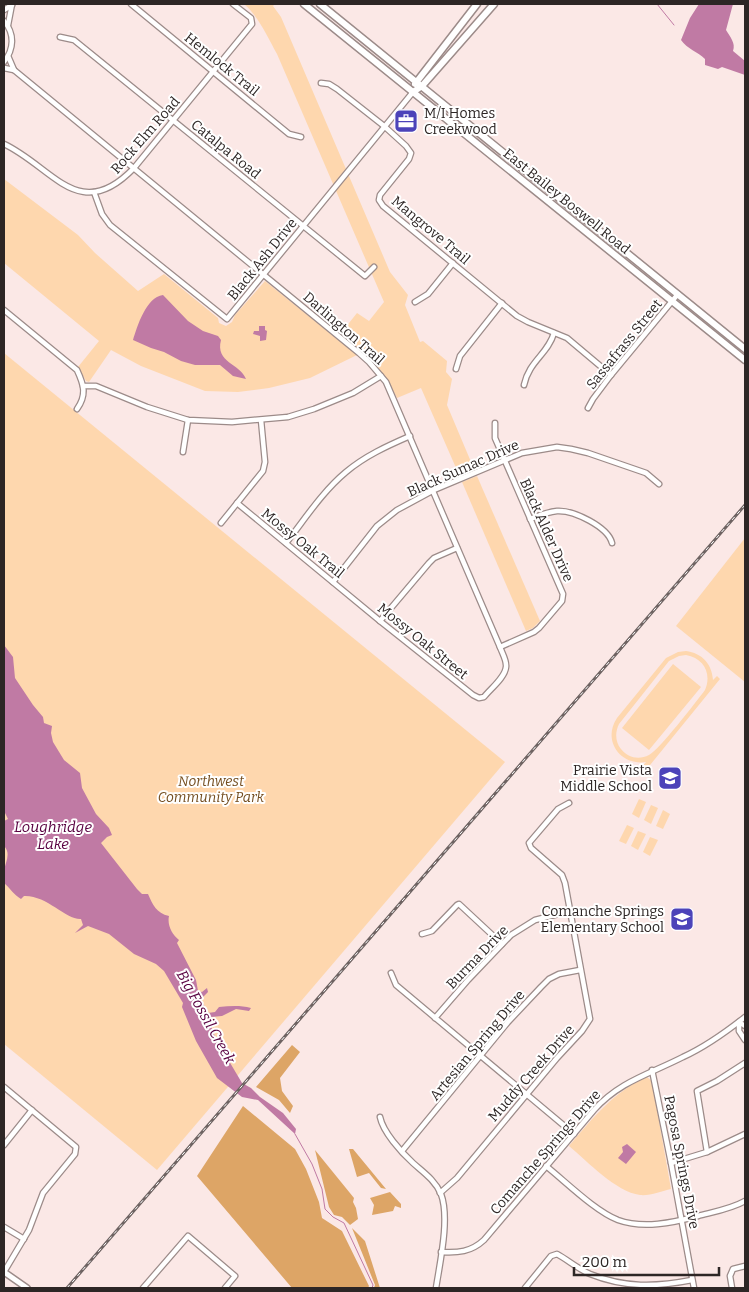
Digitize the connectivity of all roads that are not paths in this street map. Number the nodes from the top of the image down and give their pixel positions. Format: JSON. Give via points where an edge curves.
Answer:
{"nodes":[{"id":1,"x":12,"y":4,"type":"edge"},
{"id":2,"x":131,"y":4,"type":"edge"},
{"id":3,"x":233,"y":4,"type":"edge"},
{"id":4,"x":304,"y":4,"type":"edge"},
{"id":5,"x":320,"y":4,"type":"edge"},
{"id":6,"x":477,"y":4,"type":"edge"},
{"id":7,"x":494,"y":4,"type":"edge"},
{"id":8,"x":4,"y":10,"type":"edge"},
{"id":9,"x":4,"y":21,"type":"edge"},
{"id":10,"x":8,"y":26,"type":"junction"},
{"id":11,"x":60,"y":37,"type":"dead end"},
{"id":12,"x":8,"y":56,"type":"junction"},
{"id":13,"x":4,"y":62,"type":"edge"},
{"id":14,"x":4,"y":68,"type":"edge"},
{"id":15,"x":14,"y":70,"type":"junction"},
{"id":16,"x":213,"y":72,"type":"junction"},
{"id":17,"x":416,"y":81,"type":"junction"},
{"id":18,"x":321,"y":83,"type":"dead end"},
{"id":19,"x":422,"y":86,"type":"junction"},
{"id":20,"x":413,"y":92,"type":"junction"},
{"id":21,"x":173,"y":121,"type":"junction"},
{"id":22,"x":384,"y":126,"type":"junction"},
{"id":23,"x":474,"y":129,"type":"junction"},
{"id":24,"x":468,"y":136,"type":"junction"},
{"id":25,"x":301,"y":137,"type":"dead end"},
{"id":26,"x":4,"y":144,"type":"edge"},
{"id":27,"x":134,"y":168,"type":"junction"},
{"id":28,"x":547,"y":188,"type":"junction"},
{"id":29,"x":94,"y":192,"type":"junction"},
{"id":30,"x":541,"y":195,"type":"junction"},
{"id":31,"x":303,"y":226,"type":"junction"},
{"id":32,"x":453,"y":264,"type":"junction"},
{"id":33,"x":374,"y":267,"type":"dead end"},
{"id":34,"x":264,"y":275,"type":"junction"},
{"id":35,"x":678,"y":294,"type":"junction"},
{"id":36,"x":416,"y":302,"type":"dead end"},
{"id":37,"x":673,"y":302,"type":"junction"},
{"id":38,"x":502,"y":303,"type":"junction"},
{"id":39,"x":4,"y":310,"type":"edge"},
{"id":40,"x":554,"y":333,"type":"junction"},
{"id":41,"x":745,"y":348,"type":"edge"},
{"id":42,"x":745,"y":360,"type":"edge"},
{"id":43,"x":456,"y":369,"type":"dead end"},
{"id":44,"x":612,"y":375,"type":"junction"},
{"id":45,"x":381,"y":376,"type":"junction"},
{"id":46,"x":524,"y":385,"type":"dead end"},
{"id":47,"x":83,"y":386,"type":"junction"},
{"id":48,"x":588,"y":408,"type":"dead end"},
{"id":49,"x":77,"y":409,"type":"dead end"},
{"id":50,"x":188,"y":420,"type":"junction"},
{"id":51,"x":261,"y":420,"type":"junction"},
{"id":52,"x":495,"y":423,"type":"dead end"},
{"id":53,"x":410,"y":436,"type":"junction"},
{"id":54,"x":183,"y":452,"type":"dead end"},
{"id":55,"x":504,"y":461,"type":"junction"},
{"id":56,"x":659,"y":484,"type":"dead end"},
{"id":57,"x":434,"y":490,"type":"junction"},
{"id":58,"x":237,"y":503,"type":"junction"},
{"id":59,"x":530,"y":519,"type":"junction"},
{"id":60,"x":221,"y":523,"type":"dead end"},
{"id":61,"x":286,"y":543,"type":"junction"},
{"id":62,"x":612,"y":544,"type":"dead end"},
{"id":63,"x":457,"y":548,"type":"junction"},
{"id":64,"x":333,"y":582,"type":"junction"},
{"id":65,"x":355,"y":600,"type":"joint"},
{"id":66,"x":380,"y":621,"type":"junction"},
{"id":67,"x":500,"y":647,"type":"junction"},
{"id":68,"x":480,"y":698,"type":"joint"},
{"id":69,"x":569,"y":803,"type":"dead end"},
{"id":70,"x":570,"y":911,"type":"junction"},
{"id":71,"x":422,"y":934,"type":"dead end"},
{"id":72,"x":502,"y":944,"type":"junction"},
{"id":73,"x":580,"y":970,"type":"junction"},
{"id":74,"x":391,"y":973,"type":"dead end"},
{"id":75,"x":745,"y":1017,"type":"edge"},
{"id":76,"x":435,"y":1018,"type":"junction"},
{"id":77,"x":739,"y":1022,"type":"junction"},
{"id":78,"x":745,"y":1026,"type":"edge"},
{"id":79,"x":745,"y":1040,"type":"edge"},
{"id":80,"x":480,"y":1056,"type":"junction"},
{"id":81,"x":745,"y":1063,"type":"edge"},
{"id":82,"x":652,"y":1070,"type":"junction"},
{"id":83,"x":4,"y":1087,"type":"edge"},
{"id":84,"x":526,"y":1095,"type":"junction"},
{"id":85,"x":32,"y":1110,"type":"junction"},
{"id":86,"x":380,"y":1117,"type":"dead end"},
{"id":87,"x":574,"y":1134,"type":"junction"},
{"id":88,"x":745,"y":1134,"type":"edge"},
{"id":89,"x":4,"y":1144,"type":"edge"},
{"id":90,"x":402,"y":1151,"type":"junction"},
{"id":91,"x":707,"y":1152,"type":"junction"},
{"id":92,"x":671,"y":1163,"type":"junction"},
{"id":93,"x":546,"y":1166,"type":"junction"},
{"id":94,"x":440,"y":1193,"type":"junction"},
{"id":95,"x":745,"y":1201,"type":"edge"},
{"id":96,"x":682,"y":1220,"type":"junction"},
{"id":97,"x":4,"y":1227,"type":"edge"},
{"id":98,"x":24,"y":1239,"type":"junction"},
{"id":99,"x":441,"y":1252,"type":"junction"},
{"id":100,"x":745,"y":1266,"type":"edge"},
{"id":101,"x":4,"y":1272,"type":"edge"},
{"id":102,"x":692,"y":1280,"type":"junction"},
{"id":103,"x":27,"y":1288,"type":"edge"},
{"id":104,"x":143,"y":1288,"type":"edge"},
{"id":105,"x":225,"y":1288,"type":"edge"},
{"id":106,"x":436,"y":1288,"type":"edge"},
{"id":107,"x":525,"y":1288,"type":"edge"},
{"id":108,"x":694,"y":1288,"type":"edge"},
{"id":109,"x":732,"y":1288,"type":"edge"}],
"edges":[{"from":1,"to":8,"type":"street"},
{"from":1,"to":10,"type":"street"},
{"from":2,"to":16,"type":"street","name":"Hemlock Trail"},
{"from":3,"to":16,"type":"street","name":"Rock Elm Road","via":[[251,18],[252,24]]},
{"from":4,"to":20,"type":"main road","name":"East Bailey Boswell Road"},
{"from":5,"to":17,"type":"main road","name":"East Bailey Boswell Road"},
{"from":6,"to":17,"type":"main road"},
{"from":7,"to":19,"type":"main road"},
{"from":9,"to":10,"type":"street"},
{"from":10,"to":12,"type":"street","via":[[12,41]]},
{"from":11,"to":21,"type":"street","name":"Catalpa Road","via":[[74,40]]},
{"from":12,"to":13,"type":"street"},
{"from":12,"to":15,"type":"street","name":"Darlington Trail"},
{"from":14,"to":15,"type":"street","name":"Darlington Trail"},
{"from":15,"to":27,"type":"street","name":"Darlington Trail"},
{"from":16,"to":21,"type":"street","name":"Rock Elm Road"},
{"from":16,"to":25,"type":"street","name":"Hemlock Trail","via":[[288,134]]},
{"from":17,"to":19,"type":"main road","name":"East Bailey Boswell Road"},
{"from":17,"to":20,"type":"main road"},
{"from":18,"to":22,"type":"street","name":"Mangrove Trail","via":[[337,89]]},
{"from":19,"to":20,"type":"main road"},
{"from":19,"to":23,"type":"main road","name":"East Bailey Boswell Road"},
{"from":20,"to":22,"type":"street","name":"Black Ash Drive"},
{"from":20,"to":24,"type":"main road","name":"East Bailey Boswell Road"},
{"from":21,"to":27,"type":"street","name":"Rock Elm Road"},
{"from":21,"to":31,"type":"street","name":"Catalpa Road"},
{"from":22,"to":31,"type":"street","name":"Black Ash Drive"},
{"from":22,"to":32,"type":"street","name":"Mangrove Trail","via":[[411,153],[379,200]]},
{"from":23,"to":24,"type":"main road"},
{"from":23,"to":28,"type":"main road","name":"East Bailey Boswell Road"},
{"from":24,"to":30,"type":"main road","name":"East Bailey Boswell Road"},
{"from":26,"to":29,"type":"street","via":[[64,186]]},
{"from":27,"to":29,"type":"street","name":"Rock Elm Road","via":[[116,184]]},
{"from":27,"to":34,"type":"street","name":"Darlington Trail"},
{"from":28,"to":30,"type":"main road"},
{"from":28,"to":35,"type":"main road","name":"East Bailey Boswell Road"},
{"from":29,"to":34,"type":"street","name":"Black Ash Drive","via":[[110,225],[227,319]]},
{"from":30,"to":37,"type":"main road","name":"East Bailey Boswell Road"},
{"from":31,"to":33,"type":"street","name":"Catalpa Road","via":[[365,276]]},
{"from":31,"to":34,"type":"street","name":"Black Ash Drive"},
{"from":32,"to":36,"type":"street","via":[[428,294]]},
{"from":32,"to":38,"type":"street","name":"Mangrove Trail"},
{"from":34,"to":45,"type":"street","name":"Darlington Trail","via":[[359,353]]},
{"from":35,"to":37,"type":"street","name":"Sassafrass Street"},
{"from":35,"to":41,"type":"main road","name":"East Bailey Boswell Road"},
{"from":37,"to":42,"type":"main road","name":"East Bailey Boswell Road"},
{"from":37,"to":44,"type":"street","name":"Sassafrass Street"},
{"from":38,"to":40,"type":"street","name":"Mangrove Trail","via":[[528,322]]},
{"from":38,"to":43,"type":"street","via":[[460,356]]},
{"from":39,"to":47,"type":"street","via":[[77,370]]},
{"from":40,"to":44,"type":"street","name":"Mangrove Trail","via":[[567,338]]},
{"from":40,"to":46,"type":"street","via":[[526,374]]},
{"from":44,"to":48,"type":"street","name":"Sassafrass Street"},
{"from":45,"to":51,"type":"street","via":[[353,393],[314,409],[288,417]]},
{"from":45,"to":53,"type":"street","name":"Darlington Trail"},
{"from":47,"to":49,"type":"street","via":[[83,400]]},
{"from":47,"to":50,"type":"street","via":[[96,386]]},
{"from":50,"to":51,"type":"street"},
{"from":50,"to":54,"type":"street"},
{"from":51,"to":58,"type":"street","via":[[263,471]]},
{"from":52,"to":55,"type":"street","name":"Black Alder Drive","via":[[495,438]]},
{"from":53,"to":57,"type":"street","name":"Darlington Trail"},
{"from":53,"to":61,"type":"street","via":[[378,450],[346,472]]},
{"from":55,"to":56,"type":"street","name":"Black Sumac Drive","via":[[541,449],[571,449],[646,474]]},
{"from":55,"to":57,"type":"street","name":"Black Sumac Drive"},
{"from":55,"to":59,"type":"street","name":"Black Alder Drive"},
{"from":57,"to":63,"type":"street","name":"Darlington Trail"},
{"from":57,"to":64,"type":"street","name":"Black Sumac Drive","via":[[397,510],[377,526]]},
{"from":58,"to":60,"type":"street"},
{"from":58,"to":61,"type":"street","name":"Mossy Oak Trail"},
{"from":59,"to":62,"type":"street","via":[[558,511],[570,512],[601,529],[610,537]]},
{"from":59,"to":67,"type":"street","name":"Black Alder Drive","via":[[563,594],[562,601],[534,632]]},
{"from":61,"to":64,"type":"street","name":"Mossy Oak Trail"},
{"from":63,"to":66,"type":"street","via":[[434,558]]},
{"from":63,"to":67,"type":"street","name":"Darlington Trail"},
{"from":64,"to":65,"type":"street","name":"Mossy Oak Trail"},
{"from":65,"to":66,"type":"street","name":"Mossy Oak Street"},
{"from":66,"to":68,"type":"street","name":"Mossy Oak Street"},
{"from":67,"to":68,"type":"street","name":"Darlington Trail","via":[[506,668]]},
{"from":69,"to":70,"type":"street","name":"Muddy Creek Drive","via":[[558,809],[529,843],[564,879]]},
{"from":70,"to":72,"type":"street","name":"Burma Drive","via":[[527,924]]},
{"from":70,"to":73,"type":"street","name":"Muddy Creek Drive"},
{"from":71,"to":72,"type":"street","via":[[432,931],[459,904]]},
{"from":72,"to":76,"type":"street","name":"Burma Drive"},
{"from":73,"to":80,"type":"street","name":"Artesian Spring Drive","via":[[559,974],[545,982]]},
{"from":73,"to":84,"type":"street","name":"Muddy Creek Drive","via":[[590,1020]]},
{"from":74,"to":76,"type":"street","via":[[396,985]]},
{"from":75,"to":77,"type":"street","name":"Comanche Springs Drive"},
{"from":76,"to":80,"type":"street"},
{"from":77,"to":78,"type":"street"},
{"from":77,"to":79,"type":"street","via":[[739,1031]]},
{"from":77,"to":82,"type":"street","name":"Comanche Springs Drive","via":[[694,1052]]},
{"from":80,"to":84,"type":"street"},
{"from":80,"to":90,"type":"street","name":"Artesian Spring Drive"},
{"from":81,"to":91,"type":"street","via":[[697,1092]]},
{"from":82,"to":87,"type":"street","name":"Comanche Springs Drive","via":[[610,1094]]},
{"from":82,"to":92,"type":"street","name":"Pagosa Springs Drive"},
{"from":83,"to":85,"type":"street"},
{"from":84,"to":87,"type":"street"},
{"from":84,"to":94,"type":"street","name":"Muddy Creek Drive","via":[[457,1178]]},
{"from":85,"to":89,"type":"street"},
{"from":85,"to":98,"type":"street","via":[[76,1147],[75,1154],[43,1193]]},
{"from":86,"to":90,"type":"street","via":[[384,1130]]},
{"from":87,"to":93,"type":"street","name":"Comanche Springs Drive"},
{"from":88,"to":91,"type":"street"},
{"from":90,"to":94,"type":"street","via":[[433,1181]]},
{"from":91,"to":92,"type":"street"},
{"from":92,"to":96,"type":"street","name":"Pagosa Springs Drive"},
{"from":93,"to":96,"type":"street","via":[[616,1219],[639,1225]]},
{"from":93,"to":99,"type":"street","name":"Comanche Springs Drive","via":[[480,1244],[460,1252]]},
{"from":94,"to":99,"type":"street","via":[[445,1212]]},
{"from":95,"to":96,"type":"street"},
{"from":96,"to":102,"type":"street","name":"Pagosa Springs Drive"},
{"from":97,"to":98,"type":"street"},
{"from":98,"to":101,"type":"street"},
{"from":99,"to":106,"type":"street"},
{"from":100,"to":109,"type":"street","via":[[733,1269],[730,1276]]},
{"from":101,"to":103,"type":"street"},
{"from":102,"to":107,"type":"street","via":[[649,1286],[611,1281],[589,1273],[557,1254],[550,1256]]},
{"from":102,"to":108,"type":"street","name":"Pagosa Springs Drive"},
{"from":104,"to":105,"type":"street","via":[[188,1236],[235,1276]]}]}
